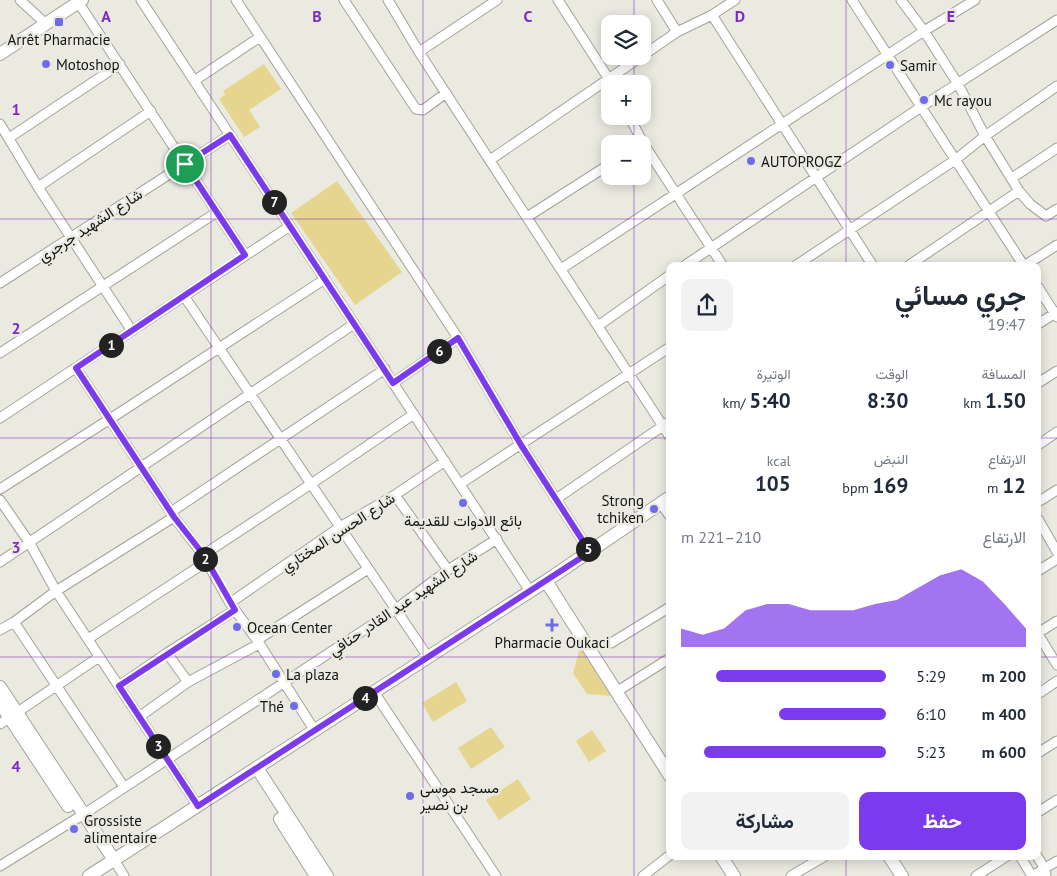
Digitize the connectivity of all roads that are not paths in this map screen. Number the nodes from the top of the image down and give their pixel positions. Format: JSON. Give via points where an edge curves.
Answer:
{"nodes":[{"id":1,"x":20,"y":0,"type":"edge"},
{"id":2,"x":141,"y":0,"type":"edge"},
{"id":3,"x":236,"y":0,"type":"edge"},
{"id":4,"x":344,"y":0,"type":"edge"},
{"id":5,"x":388,"y":0,"type":"edge"},
{"id":6,"x":497,"y":0,"type":"edge"},
{"id":7,"x":558,"y":0,"type":"edge"},
{"id":8,"x":657,"y":0,"type":"edge"},
{"id":9,"x":735,"y":0,"type":"edge"},
{"id":10,"x":852,"y":0,"type":"edge"},
{"id":11,"x":901,"y":0,"type":"edge"},
{"id":12,"x":80,"y":1,"type":"edge"},
{"id":13,"x":969,"y":2,"type":"edge"},
{"id":14,"x":712,"y":15,"type":"junction"},
{"id":15,"x":1057,"y":20,"type":"edge"},
{"id":16,"x":46,"y":24,"type":"junction"},
{"id":17,"x":924,"y":31,"type":"junction"},
{"id":18,"x":677,"y":32,"type":"junction"},
{"id":19,"x":260,"y":37,"type":"junction"},
{"id":20,"x":651,"y":50,"type":"edge"},
{"id":21,"x":419,"y":52,"type":"junction"},
{"id":22,"x":0,"y":54,"type":"edge"},
{"id":23,"x":888,"y":56,"type":"junction"},
{"id":24,"x":120,"y":64,"type":"junction"},
{"id":25,"x":630,"y":65,"type":"edge"},
{"id":26,"x":606,"y":75,"type":"edge"},
{"id":27,"x":618,"y":75,"type":"edge"},
{"id":28,"x":194,"y":81,"type":"junction"},
{"id":29,"x":958,"y":84,"type":"junction"},
{"id":30,"x":1057,"y":86,"type":"edge"},
{"id":31,"x":601,"y":87,"type":"edge"},
{"id":32,"x":446,"y":93,"type":"junction"},
{"id":33,"x":921,"y":107,"type":"junction"},
{"id":34,"x":151,"y":111,"type":"junction"},
{"id":35,"x":0,"y":124,"type":"edge"},
{"id":36,"x":782,"y":125,"type":"junction"},
{"id":37,"x":230,"y":135,"type":"junction"},
{"id":38,"x":985,"y":136,"type":"junction"},
{"id":39,"x":9,"y":138,"type":"junction"},
{"id":40,"x":1057,"y":148,"type":"edge"},
{"id":41,"x":651,"y":156,"type":"edge"},
{"id":42,"x":490,"y":160,"type":"junction"},
{"id":43,"x":955,"y":160,"type":"junction"},
{"id":44,"x":185,"y":164,"type":"junction"},
{"id":45,"x":601,"y":170,"type":"edge"},
{"id":46,"x":816,"y":176,"type":"junction"},
{"id":47,"x":1012,"y":178,"type":"junction"},
{"id":48,"x":38,"y":187,"type":"junction"},
{"id":49,"x":1019,"y":191,"type":"junction"},
{"id":50,"x":677,"y":194,"type":"junction"},
{"id":51,"x":1057,"y":209,"type":"edge"},
{"id":52,"x":988,"y":211,"type":"junction"},
{"id":53,"x":217,"y":212,"type":"junction"},
{"id":54,"x":526,"y":217,"type":"junction"},
{"id":55,"x":290,"y":226,"type":"junction"},
{"id":56,"x":850,"y":230,"type":"junction"},
{"id":57,"x":71,"y":238,"type":"junction"},
{"id":58,"x":1057,"y":245,"type":"edge"},
{"id":59,"x":711,"y":248,"type":"junction"},
{"id":60,"x":245,"y":255,"type":"junction"},
{"id":61,"x":690,"y":262,"type":"edge"},
{"id":62,"x":720,"y":262,"type":"edge"},
{"id":63,"x":801,"y":262,"type":"edge"},
{"id":64,"x":870,"y":262,"type":"edge"},
{"id":65,"x":914,"y":262,"type":"edge"},
{"id":66,"x":1021,"y":262,"type":"edge"},
{"id":67,"x":1030,"y":262,"type":"edge"},
{"id":68,"x":561,"y":269,"type":"junction"},
{"id":69,"x":325,"y":279,"type":"junction"},
{"id":70,"x":666,"y":279,"type":"edge"},
{"id":71,"x":0,"y":283,"type":"edge"},
{"id":72,"x":104,"y":286,"type":"junction"},
{"id":73,"x":1041,"y":292,"type":"edge"},
{"id":74,"x":184,"y":296,"type":"junction"},
{"id":75,"x":1056,"y":314,"type":"edge"},
{"id":76,"x":1041,"y":322,"type":"edge"},
{"id":77,"x":354,"y":324,"type":"junction"},
{"id":78,"x":598,"y":326,"type":"junction"},
{"id":79,"x":132,"y":331,"type":"junction"},
{"id":80,"x":458,"y":338,"type":"junction"},
{"id":81,"x":219,"y":347,"type":"junction"},
{"id":82,"x":666,"y":349,"type":"edge"},
{"id":83,"x":0,"y":353,"type":"edge"},
{"id":84,"x":76,"y":368,"type":"junction"},
{"id":85,"x":385,"y":370,"type":"junction"},
{"id":86,"x":1057,"y":371,"type":"edge"},
{"id":87,"x":628,"y":373,"type":"junction"},
{"id":88,"x":1041,"y":381,"type":"edge"},
{"id":89,"x":393,"y":383,"type":"junction"},
{"id":90,"x":250,"y":393,"type":"junction"},
{"id":91,"x":414,"y":414,"type":"junction"},
{"id":92,"x":0,"y":418,"type":"edge"},
{"id":93,"x":110,"y":420,"type":"junction"},
{"id":94,"x":666,"y":423,"type":"edge"},
{"id":95,"x":1057,"y":432,"type":"edge"},
{"id":96,"x":280,"y":438,"type":"junction"},
{"id":97,"x":1041,"y":443,"type":"edge"},
{"id":98,"x":521,"y":445,"type":"junction"},
{"id":99,"x":445,"y":461,"type":"junction"},
{"id":100,"x":141,"y":466,"type":"junction"},
{"id":101,"x":311,"y":484,"type":"junction"},
{"id":102,"x":460,"y":484,"type":"junction"},
{"id":103,"x":0,"y":489,"type":"edge"},
{"id":104,"x":1057,"y":490,"type":"edge"},
{"id":105,"x":395,"y":495,"type":"junction"},
{"id":106,"x":556,"y":499,"type":"junction"},
{"id":107,"x":0,"y":500,"type":"edge"},
{"id":108,"x":666,"y":500,"type":"edge"},
{"id":109,"x":1041,"y":500,"type":"edge"},
{"id":110,"x":172,"y":515,"type":"junction"},
{"id":111,"x":1041,"y":524,"type":"edge"},
{"id":112,"x":340,"y":527,"type":"junction"},
{"id":113,"x":496,"y":539,"type":"junction"},
{"id":114,"x":29,"y":542,"type":"junction"},
{"id":115,"x":590,"y":552,"type":"junction"},
{"id":116,"x":1057,"y":552,"type":"edge"},
{"id":117,"x":204,"y":558,"type":"junction"},
{"id":118,"x":1057,"y":559,"type":"edge"},
{"id":119,"x":0,"y":562,"type":"edge"},
{"id":120,"x":368,"y":569,"type":"junction"},
{"id":121,"x":1041,"y":569,"type":"edge"},
{"id":122,"x":448,"y":570,"type":"junction"},
{"id":123,"x":546,"y":581,"type":"junction"},
{"id":124,"x":56,"y":591,"type":"junction"},
{"id":125,"x":530,"y":591,"type":"junction"},
{"id":126,"x":233,"y":606,"type":"junction"},
{"id":127,"x":396,"y":609,"type":"junction"},
{"id":128,"x":666,"y":610,"type":"edge"},
{"id":129,"x":1057,"y":621,"type":"edge"},
{"id":130,"x":14,"y":622,"type":"junction"},
{"id":131,"x":0,"y":630,"type":"edge"},
{"id":132,"x":1041,"y":632,"type":"edge"},
{"id":133,"x":88,"y":639,"type":"junction"},
{"id":134,"x":1041,"y":639,"type":"edge"},
{"id":135,"x":258,"y":642,"type":"junction"},
{"id":136,"x":611,"y":644,"type":"dead end"},
{"id":137,"x":167,"y":653,"type":"junction"},
{"id":138,"x":99,"y":657,"type":"junction"},
{"id":139,"x":428,"y":657,"type":"junction"},
{"id":140,"x":666,"y":661,"type":"edge"},
{"id":141,"x":1057,"y":665,"type":"edge"},
{"id":142,"x":1057,"y":681,"type":"edge"},
{"id":143,"x":188,"y":682,"type":"junction"},
{"id":144,"x":283,"y":683,"type":"junction"},
{"id":145,"x":56,"y":686,"type":"junction"},
{"id":146,"x":119,"y":686,"type":"junction"},
{"id":147,"x":0,"y":687,"type":"edge"},
{"id":148,"x":374,"y":692,"type":"junction"},
{"id":149,"x":616,"y":692,"type":"junction"},
{"id":150,"x":1041,"y":692,"type":"edge"},
{"id":151,"x":0,"y":704,"type":"edge"},
{"id":152,"x":138,"y":716,"type":"junction"},
{"id":153,"x":9,"y":718,"type":"edge"},
{"id":154,"x":315,"y":731,"type":"junction"},
{"id":155,"x":1057,"y":741,"type":"edge"},
{"id":156,"x":1041,"y":751,"type":"edge"},
{"id":157,"x":166,"y":758,"type":"junction"},
{"id":158,"x":254,"y":770,"type":"junction"},
{"id":159,"x":666,"y":770,"type":"edge"},
{"id":160,"x":124,"y":787,"type":"junction"},
{"id":161,"x":1057,"y":800,"type":"edge"},
{"id":162,"x":198,"y":806,"type":"junction"},
{"id":163,"x":1041,"y":810,"type":"edge"},
{"id":164,"x":80,"y":816,"type":"junction"},
{"id":165,"x":666,"y":858,"type":"edge"},
{"id":166,"x":724,"y":860,"type":"edge"},
{"id":167,"x":818,"y":860,"type":"edge"},
{"id":168,"x":892,"y":860,"type":"edge"},
{"id":169,"x":1001,"y":860,"type":"edge"},
{"id":170,"x":1022,"y":860,"type":"edge"},
{"id":171,"x":1039,"y":860,"type":"edge"},
{"id":172,"x":1057,"y":862,"type":"edge"},
{"id":173,"x":110,"y":863,"type":"junction"},
{"id":174,"x":0,"y":866,"type":"edge"},
{"id":175,"x":1045,"y":872,"type":"edge"},
{"id":176,"x":89,"y":876,"type":"edge"},
{"id":177,"x":124,"y":876,"type":"edge"},
{"id":178,"x":316,"y":876,"type":"edge"},
{"id":179,"x":327,"y":876,"type":"edge"},
{"id":180,"x":496,"y":876,"type":"edge"},
{"id":181,"x":643,"y":876,"type":"edge"},
{"id":182,"x":734,"y":876,"type":"edge"},
{"id":183,"x":791,"y":876,"type":"edge"},
{"id":184,"x":902,"y":876,"type":"edge"},
{"id":185,"x":976,"y":876,"type":"edge"},
{"id":186,"x":1032,"y":876,"type":"edge"}],
"edges":[{"from":1,"to":16,"type":"street"},
{"from":2,"to":28,"type":"street"},
{"from":3,"to":19,"type":"street"},
{"from":4,"to":32,"type":"street","via":[[416,109],[423,110]]},
{"from":5,"to":21,"type":"street"},
{"from":6,"to":21,"type":"street"},
{"from":7,"to":26,"type":"street"},
{"from":8,"to":18,"type":"street"},
{"from":9,"to":14,"type":"street"},
{"from":10,"to":23,"type":"street"},
{"from":11,"to":17,"type":"street"},
{"from":12,"to":16,"type":"main road"},
{"from":12,"to":24,"type":"street"},
{"from":13,"to":17,"type":"street"},
{"from":14,"to":18,"type":"street"},
{"from":14,"to":36,"type":"street"},
{"from":15,"to":29,"type":"street"},
{"from":16,"to":22,"type":"main road"},
{"from":17,"to":23,"type":"street"},
{"from":17,"to":29,"type":"street"},
{"from":18,"to":20,"type":"street"},
{"from":19,"to":28,"type":"street"},
{"from":19,"to":80,"type":"street"},
{"from":21,"to":32,"type":"street"},
{"from":23,"to":33,"type":"street"},
{"from":23,"to":36,"type":"street"},
{"from":24,"to":34,"type":"street"},
{"from":24,"to":39,"type":"street"},
{"from":25,"to":27,"type":"street"},
{"from":28,"to":37,"type":"street"},
{"from":29,"to":33,"type":"street"},
{"from":29,"to":38,"type":"street"},
{"from":30,"to":38,"type":"street"},
{"from":31,"to":42,"type":"street"},
{"from":32,"to":42,"type":"street"},
{"from":33,"to":43,"type":"street"},
{"from":33,"to":46,"type":"street"},
{"from":34,"to":44,"type":"street"},
{"from":34,"to":48,"type":"street"},
{"from":35,"to":39,"type":"street"},
{"from":36,"to":46,"type":"street"},
{"from":36,"to":50,"type":"street"},
{"from":37,"to":44,"type":"street","name":"شارع الشهيد جرجري"},
{"from":37,"to":55,"type":"street"},
{"from":38,"to":43,"type":"street"},
{"from":38,"to":47,"type":"street"},
{"from":39,"to":48,"type":"street"},
{"from":40,"to":47,"type":"street"},
{"from":41,"to":50,"type":"street"},
{"from":42,"to":54,"type":"street"},
{"from":43,"to":52,"type":"street"},
{"from":43,"to":56,"type":"street"},
{"from":44,"to":53,"type":"street"},
{"from":44,"to":57,"type":"street","name":"شارع الشهيد جرجري"},
{"from":45,"to":54,"type":"street"},
{"from":46,"to":56,"type":"street"},
{"from":46,"to":59,"type":"street"},
{"from":47,"to":49,"type":"street"},
{"from":48,"to":57,"type":"street"},
{"from":49,"to":51,"type":"street","via":[[1046,216]]},
{"from":49,"to":52,"type":"street"},
{"from":50,"to":59,"type":"street"},
{"from":50,"to":68,"type":"street"},
{"from":52,"to":65,"type":"street"},
{"from":52,"to":66,"type":"street"},
{"from":53,"to":60,"type":"street"},
{"from":53,"to":72,"type":"street"},
{"from":54,"to":68,"type":"street"},
{"from":55,"to":60,"type":"street"},
{"from":55,"to":69,"type":"street"},
{"from":56,"to":63,"type":"street"},
{"from":56,"to":64,"type":"street"},
{"from":57,"to":71,"type":"street","name":"شارع الشهيد جرجري"},
{"from":57,"to":72,"type":"street"},
{"from":58,"to":67,"type":"street"},
{"from":59,"to":61,"type":"street"},
{"from":59,"to":62,"type":"street"},
{"from":60,"to":74,"type":"street"},
{"from":68,"to":78,"type":"street"},
{"from":69,"to":77,"type":"street"},
{"from":69,"to":81,"type":"street"},
{"from":70,"to":78,"type":"street"},
{"from":72,"to":79,"type":"street"},
{"from":72,"to":83,"type":"street"},
{"from":73,"to":75,"type":"street"},
{"from":74,"to":79,"type":"street"},
{"from":74,"to":81,"type":"street"},
{"from":75,"to":76,"type":"street"},
{"from":77,"to":85,"type":"street"},
{"from":77,"to":90,"type":"street"},
{"from":78,"to":87,"type":"street"},
{"from":79,"to":84,"type":"street"},
{"from":80,"to":89,"type":"street"},
{"from":80,"to":98,"type":"street"},
{"from":81,"to":90,"type":"street"},
{"from":81,"to":93,"type":"street"},
{"from":82,"to":87,"type":"street"},
{"from":84,"to":92,"type":"street"},
{"from":84,"to":93,"type":"street"},
{"from":85,"to":89,"type":"street"},
{"from":85,"to":96,"type":"street"},
{"from":86,"to":88,"type":"street"},
{"from":87,"to":94,"type":"street"},
{"from":87,"to":98,"type":"street"},
{"from":89,"to":91,"type":"street"},
{"from":90,"to":96,"type":"street"},
{"from":90,"to":100,"type":"street"},
{"from":91,"to":99,"type":"street"},
{"from":91,"to":101,"type":"street"},
{"from":93,"to":100,"type":"street"},
{"from":93,"to":103,"type":"street"},
{"from":94,"to":106,"type":"street"},
{"from":95,"to":97,"type":"street"},
{"from":96,"to":101,"type":"street"},
{"from":96,"to":110,"type":"street"},
{"from":98,"to":102,"type":"street"},
{"from":98,"to":106,"type":"street"},
{"from":99,"to":102,"type":"street"},
{"from":99,"to":105,"type":"street","name":"شارع الحسن المختاري"},
{"from":100,"to":110,"type":"street"},
{"from":100,"to":114,"type":"street"},
{"from":101,"to":112,"type":"street"},
{"from":101,"to":117,"type":"street"},
{"from":102,"to":113,"type":"street"},
{"from":104,"to":109,"type":"street"},
{"from":105,"to":112,"type":"street","name":"شارع الحسن المختاري"},
{"from":105,"to":122,"type":"street"},
{"from":106,"to":115,"type":"street"},
{"from":107,"to":114,"type":"street"},
{"from":108,"to":115,"type":"main road"},
{"from":110,"to":117,"type":"street"},
{"from":110,"to":124,"type":"street"},
{"from":111,"to":116,"type":"street"},
{"from":112,"to":120,"type":"street"},
{"from":112,"to":126,"type":"street","name":"شارع الحسن المختاري"},
{"from":113,"to":122,"type":"street","name":"شارع الشهيد عبد القادر حنافي"},
{"from":113,"to":125,"type":"street"},
{"from":114,"to":119,"type":"street"},
{"from":114,"to":124,"type":"street"},
{"from":115,"to":123,"type":"main road"},
{"from":117,"to":126,"type":"street"},
{"from":117,"to":133,"type":"street"},
{"from":118,"to":121,"type":"street"},
{"from":120,"to":127,"type":"street"},
{"from":120,"to":135,"type":"street"},
{"from":122,"to":127,"type":"street","name":"شارع الشهيد عبد القادر حنافي"},
{"from":123,"to":125,"type":"main road"},
{"from":123,"to":149,"type":"main road"},
{"from":124,"to":130,"type":"street"},
{"from":124,"to":133,"type":"street"},
{"from":125,"to":139,"type":"main road"},
{"from":126,"to":135,"type":"street"},
{"from":126,"to":137,"type":"street","name":"شارع الحسن المختاري"},
{"from":127,"to":139,"type":"street"},
{"from":127,"to":144,"type":"street","name":"شارع الشهيد عبد القادر حنافي"},
{"from":128,"to":136,"type":"street"},
{"from":129,"to":132,"type":"street"},
{"from":130,"to":131,"type":"street"},
{"from":130,"to":145,"type":"street"},
{"from":133,"to":138,"type":"street"},
{"from":134,"to":141,"type":"street"},
{"from":135,"to":143,"type":"street"},
{"from":135,"to":144,"type":"street"},
{"from":137,"to":143,"type":"street"},
{"from":137,"to":146,"type":"street","name":"شارع الحسن المختاري"},
{"from":138,"to":145,"type":"street"},
{"from":138,"to":146,"type":"street"},
{"from":139,"to":148,"type":"main road"},
{"from":140,"to":149,"type":"street"},
{"from":142,"to":150,"type":"street"},
{"from":143,"to":152,"type":"street"},
{"from":144,"to":154,"type":"street"},
{"from":144,"to":157,"type":"street","name":"شارع الشهيد عبد القادر حنافي"},
{"from":145,"to":153,"type":"street"},
{"from":145,"to":160,"type":"street"},
{"from":146,"to":152,"type":"street"},
{"from":147,"to":153,"type":"main road"},
{"from":148,"to":154,"type":"main road"},
{"from":148,"to":180,"type":"street"},
{"from":149,"to":159,"type":"main road"},
{"from":151,"to":153,"type":"main road"},
{"from":152,"to":157,"type":"street"},
{"from":153,"to":164,"type":"main road"},
{"from":154,"to":158,"type":"main road"},
{"from":155,"to":156,"type":"street"},
{"from":157,"to":160,"type":"street","name":"شارع الشهيد عبد القادر حنافي"},
{"from":157,"to":162,"type":"street"},
{"from":158,"to":162,"type":"main road"},
{"from":158,"to":178,"type":"main road"},
{"from":158,"to":179,"type":"main road"},
{"from":160,"to":164,"type":"street","name":"شارع الشهيد عبد القادر حنافي"},
{"from":161,"to":163,"type":"street"},
{"from":162,"to":173,"type":"main road"},
{"from":164,"to":173,"type":"main road"},
{"from":164,"to":174,"type":"street","name":"شارع الشهيد عبد القادر حنافي"},
{"from":165,"to":181,"type":"street"},
{"from":166,"to":182,"type":"main road"},
{"from":167,"to":183,"type":"street"},
{"from":168,"to":184,"type":"main road"},
{"from":169,"to":185,"type":"street"},
{"from":170,"to":186,"type":"street"},
{"from":171,"to":175,"type":"street"},
{"from":172,"to":175,"type":"street"},
{"from":173,"to":176,"type":"main road"},
{"from":173,"to":177,"type":"street"},
{"from":175,"to":186,"type":"street"}]}
